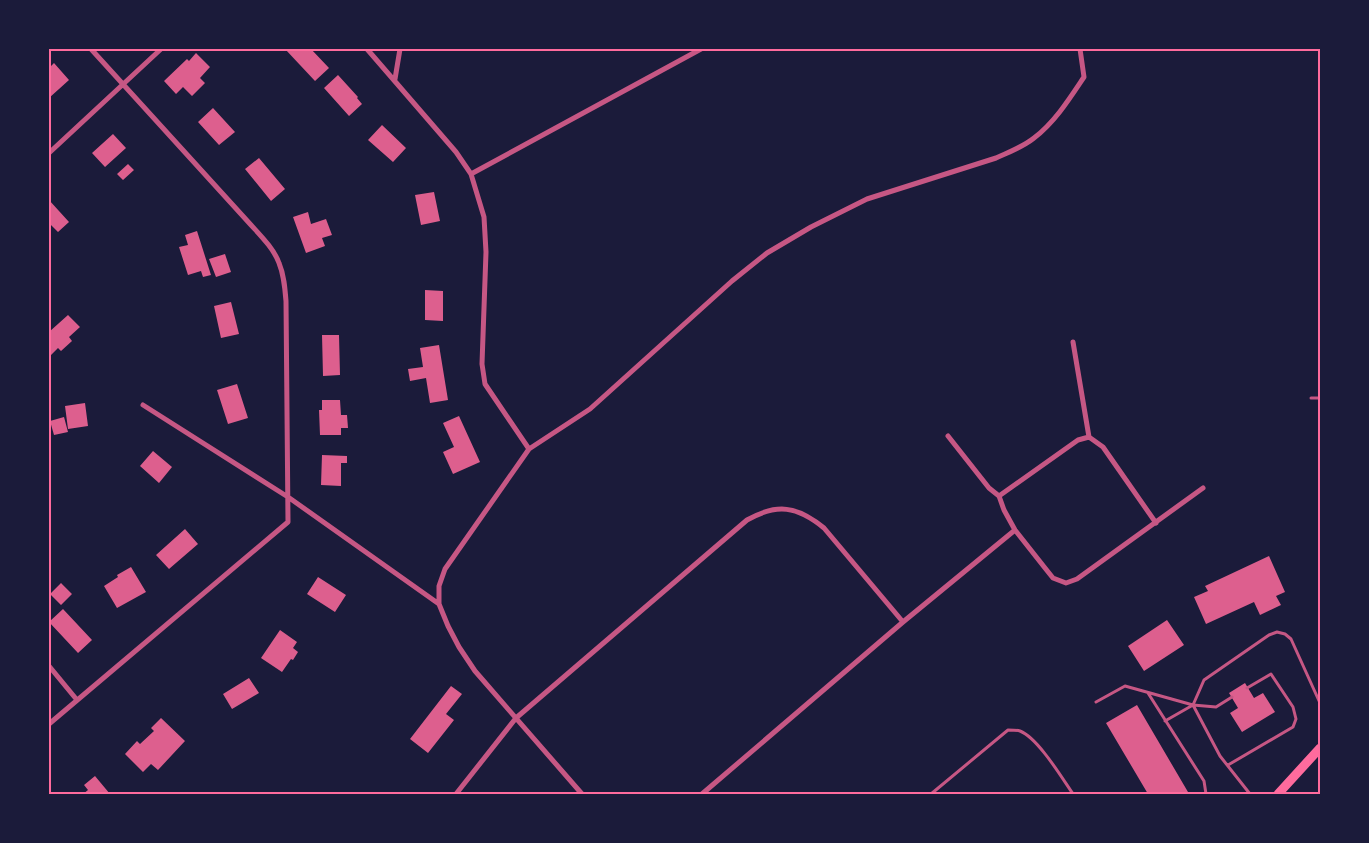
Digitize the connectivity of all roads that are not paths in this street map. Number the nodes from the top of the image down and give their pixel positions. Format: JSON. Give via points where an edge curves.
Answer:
{"nodes":[{"id":1,"x":91,"y":49,"type":"edge"},
{"id":2,"x":161,"y":49,"type":"edge"},
{"id":3,"x":367,"y":49,"type":"edge"},
{"id":4,"x":400,"y":49,"type":"edge"},
{"id":5,"x":701,"y":49,"type":"edge"},
{"id":6,"x":1080,"y":49,"type":"edge"},
{"id":7,"x":395,"y":79,"type":"junction"},
{"id":8,"x":124,"y":85,"type":"junction"},
{"id":9,"x":49,"y":153,"type":"edge"},
{"id":10,"x":471,"y":174,"type":"junction"},
{"id":11,"x":1073,"y":342,"type":"dead end"},
{"id":12,"x":1311,"y":398,"type":"dead end"},
{"id":13,"x":1320,"y":398,"type":"edge"},
{"id":14,"x":143,"y":405,"type":"dead end"},
{"id":15,"x":948,"y":436,"type":"dead end"},
{"id":16,"x":1089,"y":437,"type":"junction"},
{"id":17,"x":529,"y":449,"type":"junction"},
{"id":18,"x":1203,"y":488,"type":"dead end"},
{"id":19,"x":999,"y":496,"type":"junction"},
{"id":20,"x":288,"y":497,"type":"junction"},
{"id":21,"x":1156,"y":523,"type":"junction"},
{"id":22,"x":1015,"y":530,"type":"junction"},
{"id":23,"x":439,"y":604,"type":"junction"},
{"id":24,"x":903,"y":622,"type":"junction"},
{"id":25,"x":49,"y":666,"type":"edge"},
{"id":26,"x":1248,"y":688,"type":"dead end"},
{"id":27,"x":1147,"y":692,"type":"junction"},
{"id":28,"x":1232,"y":697,"type":"dead end"},
{"id":29,"x":77,"y":700,"type":"junction"},
{"id":30,"x":1096,"y":702,"type":"dead end"},
{"id":31,"x":1320,"y":702,"type":"edge"},
{"id":32,"x":1193,"y":705,"type":"junction"},
{"id":33,"x":516,"y":718,"type":"junction"},
{"id":34,"x":1166,"y":721,"type":"junction"},
{"id":35,"x":49,"y":724,"type":"edge"},
{"id":36,"x":1320,"y":748,"type":"edge"},
{"id":37,"x":1228,"y":765,"type":"junction"},
{"id":38,"x":456,"y":794,"type":"edge"},
{"id":39,"x":582,"y":794,"type":"edge"},
{"id":40,"x":702,"y":794,"type":"edge"},
{"id":41,"x":931,"y":794,"type":"edge"},
{"id":42,"x":1073,"y":794,"type":"edge"},
{"id":43,"x":1206,"y":794,"type":"edge"},
{"id":44,"x":1250,"y":794,"type":"edge"},
{"id":45,"x":1278,"y":794,"type":"edge"}],
"edges":[{"from":1,"to":8,"type":"street"},
{"from":2,"to":8,"type":"street"},
{"from":3,"to":7,"type":"street"},
{"from":4,"to":7,"type":"street"},
{"from":5,"to":10,"type":"street"},
{"from":6,"to":17,"type":"street","via":[[1084,77],[1064,107],[1034,138],[1015,150],[867,199],[767,253],[590,409]]},
{"from":7,"to":10,"type":"street"},
{"from":8,"to":9,"type":"street"},
{"from":8,"to":20,"type":"street","via":[[251,225],[279,262],[286,301]]},
{"from":10,"to":17,"type":"street","via":[[484,217],[482,364],[485,384]]},
{"from":11,"to":16,"type":"street"},
{"from":12,"to":13,"type":"lane"},
{"from":14,"to":20,"type":"street"},
{"from":15,"to":19,"type":"street"},
{"from":16,"to":19,"type":"street","via":[[1078,440]]},
{"from":16,"to":21,"type":"street","via":[[1103,446]]},
{"from":17,"to":23,"type":"street","via":[[445,569],[439,586]]},
{"from":18,"to":21,"type":"street"},
{"from":19,"to":22,"type":"street"},
{"from":20,"to":23,"type":"street"},
{"from":20,"to":29,"type":"street","via":[[288,522]]},
{"from":21,"to":22,"type":"street","via":[[1077,579],[1066,583],[1053,578]]},
{"from":22,"to":24,"type":"street"},
{"from":23,"to":33,"type":"street","via":[[459,647],[494,695]]},
{"from":24,"to":33,"type":"street","via":[[824,528],[800,512],[771,510],[747,520]]},
{"from":24,"to":40,"type":"street"},
{"from":25,"to":29,"type":"street"},
{"from":26,"to":37,"type":"lane","via":[[1272,674],[1293,707],[1296,719],[1293,727]]},
{"from":27,"to":30,"type":"lane","via":[[1125,686]]},
{"from":27,"to":32,"type":"lane"},
{"from":27,"to":34,"type":"lane"},
{"from":28,"to":32,"type":"lane","via":[[1216,707]]},
{"from":29,"to":35,"type":"street"},
{"from":31,"to":32,"type":"lane","via":[[1291,639],[1278,632],[1204,680]]},
{"from":32,"to":34,"type":"lane"},
{"from":32,"to":37,"type":"lane"},
{"from":33,"to":38,"type":"street"},
{"from":33,"to":39,"type":"street"},
{"from":34,"to":43,"type":"lane","via":[[1204,781]]},
{"from":36,"to":45,"type":"main road"},
{"from":37,"to":44,"type":"lane"},
{"from":41,"to":42,"type":"lane","via":[[1008,730],[1019,730],[1030,737]]}]}
